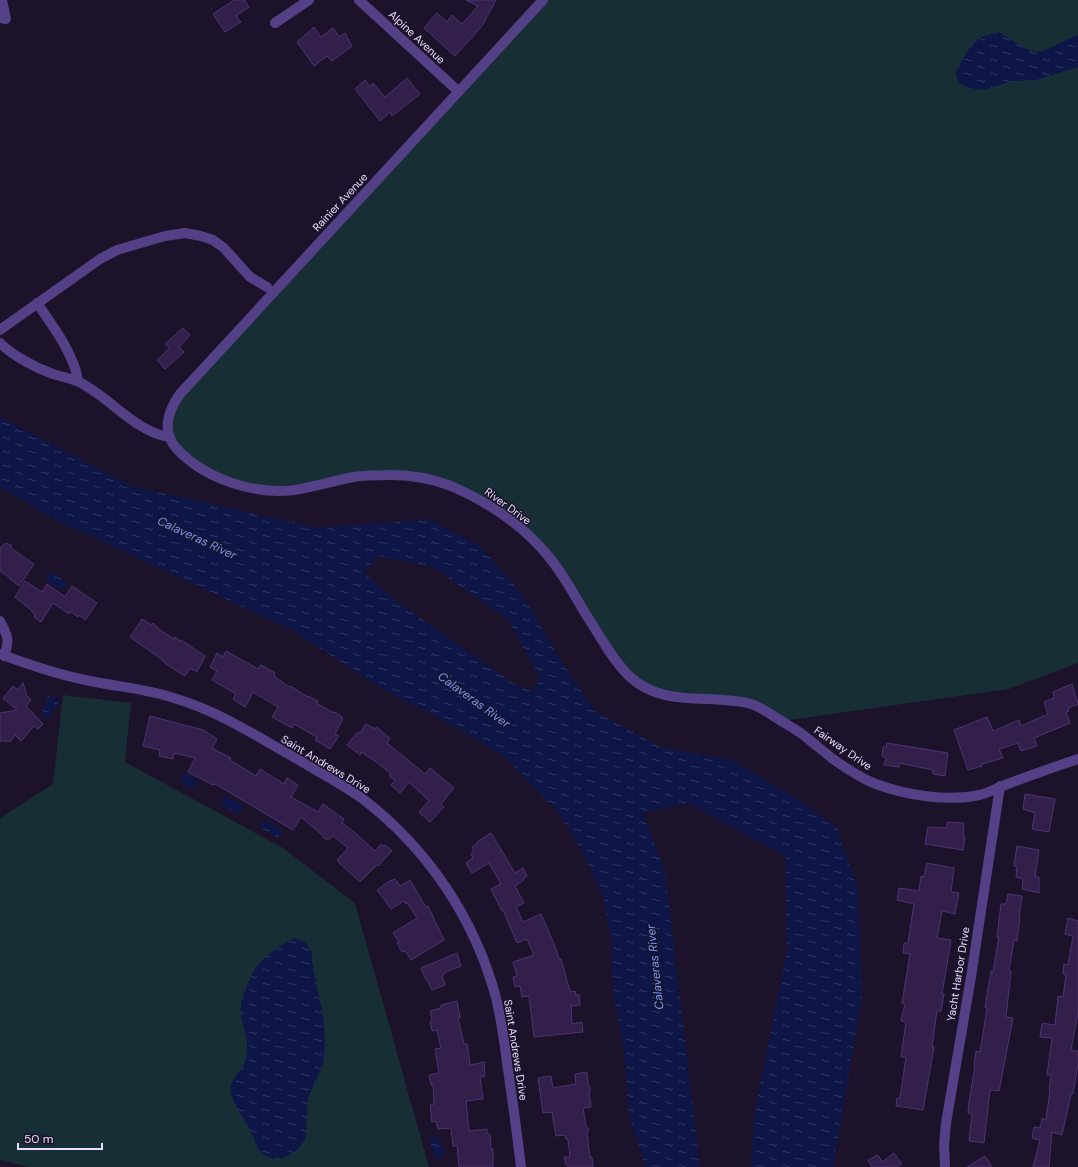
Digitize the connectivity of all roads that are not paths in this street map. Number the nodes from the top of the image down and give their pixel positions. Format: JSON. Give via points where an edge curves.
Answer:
{"nodes":[{"id":1,"x":2,"y":0,"type":"edge"},
{"id":2,"x":309,"y":0,"type":"edge"},
{"id":3,"x":359,"y":0,"type":"edge"},
{"id":4,"x":543,"y":0,"type":"edge"},
{"id":5,"x":3,"y":18,"type":"edge"},
{"id":6,"x":275,"y":24,"type":"dead end"},
{"id":7,"x":458,"y":91,"type":"junction"},
{"id":8,"x":267,"y":287,"type":"dead end"},
{"id":9,"x":37,"y":303,"type":"junction"},
{"id":10,"x":0,"y":330,"type":"edge"},
{"id":11,"x":0,"y":343,"type":"edge"},
{"id":12,"x":78,"y":381,"type":"junction"},
{"id":13,"x":169,"y":432,"type":"junction"},
{"id":14,"x":0,"y":621,"type":"edge"},
{"id":15,"x":2,"y":655,"type":"edge"},
{"id":16,"x":782,"y":721,"type":"joint"},
{"id":17,"x":1078,"y":759,"type":"edge"},
{"id":18,"x":1000,"y":786,"type":"junction"},
{"id":19,"x":521,"y":1167,"type":"edge"},
{"id":20,"x":945,"y":1167,"type":"edge"}],
"edges":[{"from":1,"to":5,"type":"street"},
{"from":2,"to":6,"type":"street"},
{"from":3,"to":7,"type":"street","name":"Alpine Avenue"},
{"from":4,"to":7,"type":"street","name":"Rainier Avenue"},
{"from":7,"to":13,"type":"street","name":"Rainier Avenue","via":[[180,394],[168,416]]},
{"from":8,"to":9,"type":"street","via":[[250,277],[214,240],[185,233],[117,250]]},
{"from":9,"to":10,"type":"street"},
{"from":9,"to":12,"type":"street","via":[[74,363]]},
{"from":11,"to":12,"type":"street","via":[[35,366]]},
{"from":12,"to":13,"type":"street","via":[[134,421],[162,436]]},
{"from":13,"to":16,"type":"street","name":"River Drive","via":[[173,445],[192,463],[225,480],[255,488],[294,490],[354,477],[404,475],[444,483],[471,494],[515,524],[549,557],[611,654],[631,678],[662,695],[750,704]]},
{"from":14,"to":15,"type":"street","via":[[8,635],[8,644]]},
{"from":15,"to":19,"type":"street","name":"Saint Andrews Drive","via":[[74,678],[150,692],[202,707],[335,781],[386,818],[409,840],[448,890],[464,917],[487,968],[503,1029]]},
{"from":16,"to":18,"type":"street","name":"Fairway Drive","via":[[853,773],[877,785],[909,793],[944,797],[978,795],[991,792]]},
{"from":17,"to":18,"type":"street","name":"Fairway Drive"},
{"from":18,"to":20,"type":"street","name":"Yacht Harbor Drive","via":[[946,1123]]}]}
